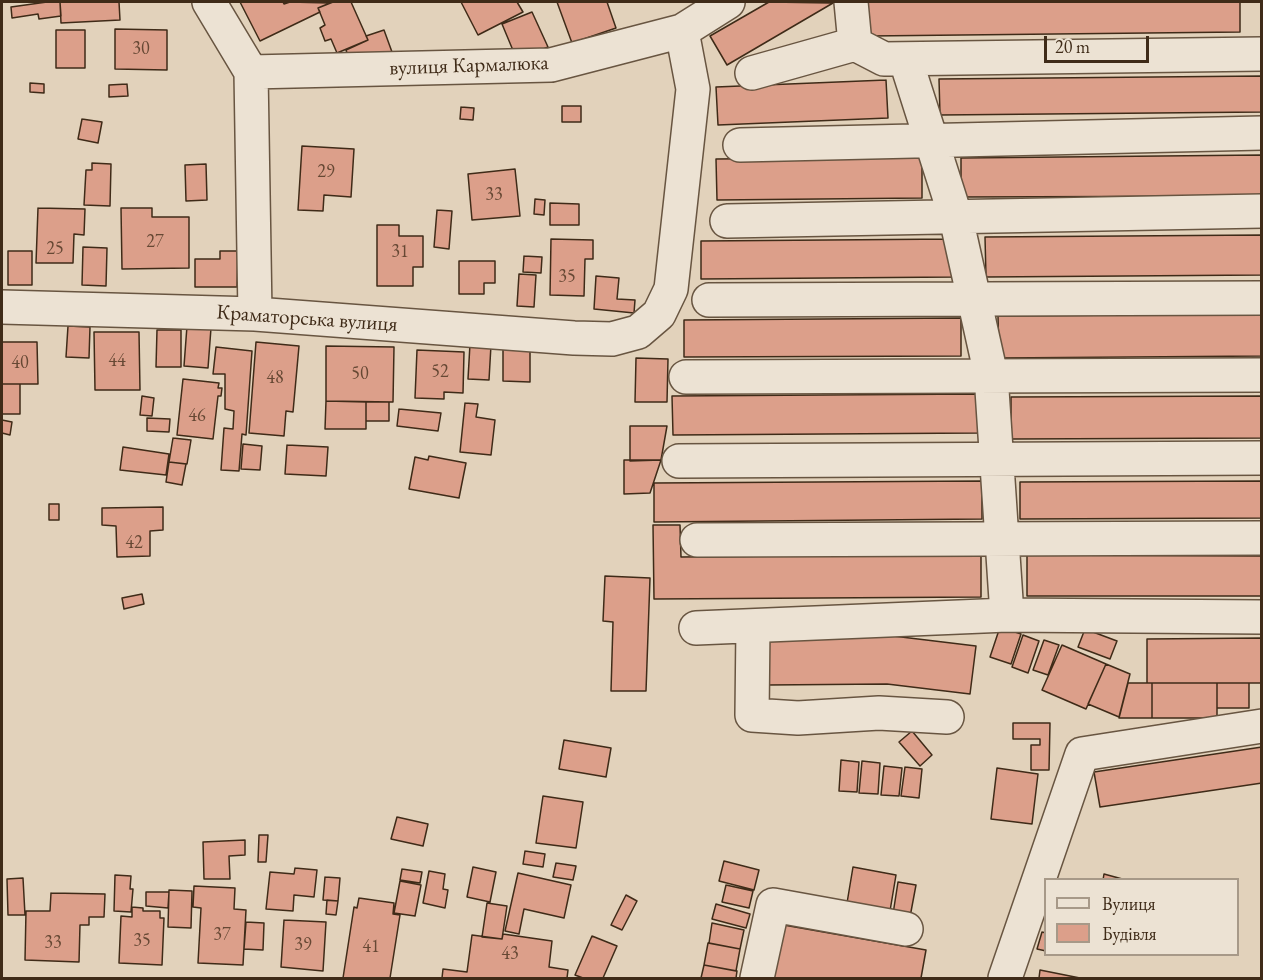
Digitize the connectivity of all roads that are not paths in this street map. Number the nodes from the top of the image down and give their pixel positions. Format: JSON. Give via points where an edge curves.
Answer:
{"nodes":[{"id":1,"x":208,"y":2,"type":"edge"},
{"id":2,"x":728,"y":2,"type":"edge"},
{"id":3,"x":851,"y":2,"type":"edge"},
{"id":4,"x":682,"y":31,"type":"junction"},
{"id":5,"x":855,"y":44,"type":"junction"},
{"id":6,"x":1262,"y":54,"type":"edge"},
{"id":7,"x":906,"y":60,"type":"junction"},
{"id":8,"x":251,"y":72,"type":"junction"},
{"id":9,"x":752,"y":73,"type":"dead end"},
{"id":10,"x":1262,"y":133,"type":"edge"},
{"id":11,"x":933,"y":142,"type":"junction"},
{"id":12,"x":740,"y":146,"type":"dead end"},
{"id":13,"x":1262,"y":211,"type":"edge"},
{"id":14,"x":956,"y":218,"type":"junction"},
{"id":15,"x":728,"y":221,"type":"dead end"},
{"id":16,"x":976,"y":298,"type":"junction"},
{"id":17,"x":1262,"y":298,"type":"edge"},
{"id":18,"x":709,"y":300,"type":"dead end"},
{"id":19,"x":2,"y":307,"type":"edge"},
{"id":20,"x":255,"y":314,"type":"junction"},
{"id":21,"x":991,"y":375,"type":"junction"},
{"id":22,"x":1262,"y":375,"type":"edge"},
{"id":23,"x":686,"y":377,"type":"dead end"},
{"id":24,"x":1262,"y":458,"type":"edge"},
{"id":25,"x":997,"y":459,"type":"junction"},
{"id":26,"x":680,"y":461,"type":"dead end"},
{"id":27,"x":1262,"y":538,"type":"edge"},
{"id":28,"x":697,"y":540,"type":"dead end"},
{"id":29,"x":1004,"y":540,"type":"junction"},
{"id":30,"x":1007,"y":615,"type":"junction"},
{"id":31,"x":1262,"y":617,"type":"edge"},
{"id":32,"x":753,"y":627,"type":"junction"},
{"id":33,"x":696,"y":628,"type":"dead end"},
{"id":34,"x":947,"y":717,"type":"dead end"},
{"id":35,"x":1262,"y":726,"type":"edge"},
{"id":36,"x":906,"y":929,"type":"dead end"},
{"id":37,"x":757,"y":978,"type":"edge"},
{"id":38,"x":1005,"y":978,"type":"edge"}],
"edges":[{"from":1,"to":8,"type":"street"},
{"from":2,"to":4,"type":"street","name":"вулиця Кармалюка"},
{"from":3,"to":5,"type":"street"},
{"from":4,"to":8,"type":"street","name":"вулиця Кармалюка","via":[[551,65]]},
{"from":4,"to":20,"type":"street","name":"Краматорська вулиця","via":[[693,89],[671,289],[650,324],[612,339]]},
{"from":5,"to":7,"type":"street","via":[[884,59]]},
{"from":5,"to":9,"type":"street"},
{"from":6,"to":7,"type":"street"},
{"from":7,"to":11,"type":"street"},
{"from":8,"to":20,"type":"street"},
{"from":10,"to":11,"type":"street"},
{"from":11,"to":12,"type":"street"},
{"from":11,"to":14,"type":"street"},
{"from":13,"to":14,"type":"street"},
{"from":14,"to":15,"type":"street"},
{"from":14,"to":16,"type":"street"},
{"from":16,"to":17,"type":"street"},
{"from":16,"to":18,"type":"street"},
{"from":16,"to":21,"type":"street"},
{"from":19,"to":20,"type":"street","name":"Краматорська вулиця"},
{"from":21,"to":22,"type":"street"},
{"from":21,"to":23,"type":"street"},
{"from":21,"to":25,"type":"street"},
{"from":24,"to":25,"type":"street"},
{"from":25,"to":26,"type":"street"},
{"from":25,"to":29,"type":"street"},
{"from":27,"to":29,"type":"street"},
{"from":28,"to":29,"type":"street"},
{"from":29,"to":30,"type":"street"},
{"from":30,"to":31,"type":"street"},
{"from":30,"to":32,"type":"street"},
{"from":32,"to":33,"type":"street"},
{"from":32,"to":34,"type":"street","via":[[752,715],[798,718],[879,713]]},
{"from":35,"to":38,"type":"street","via":[[1082,754]]},
{"from":36,"to":37,"type":"street","via":[[773,905]]}]}
